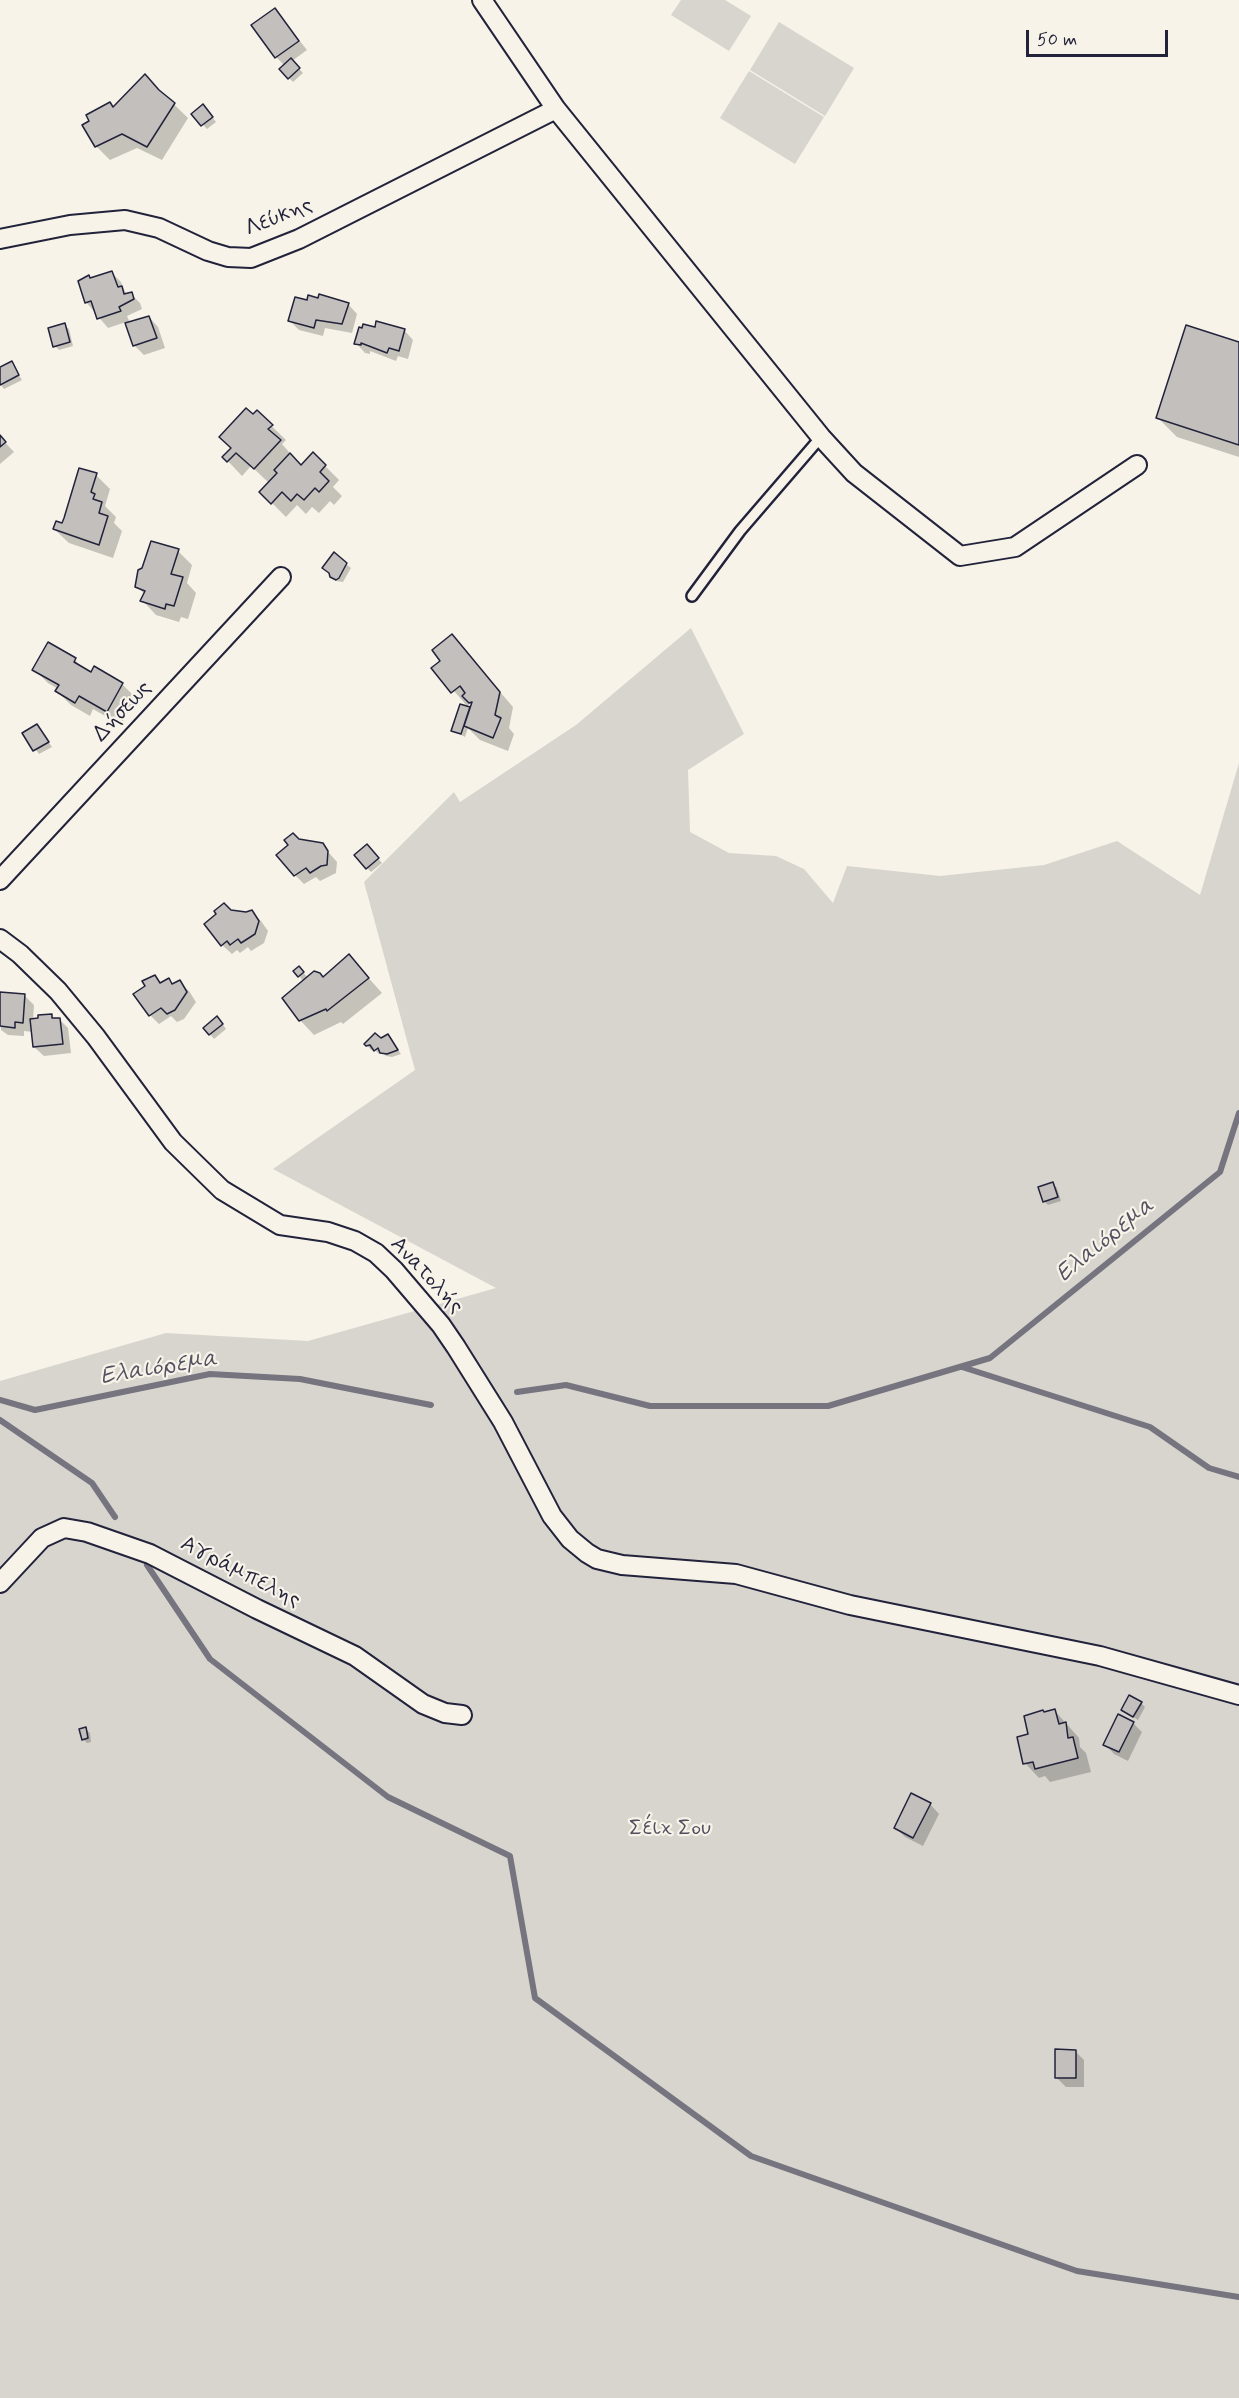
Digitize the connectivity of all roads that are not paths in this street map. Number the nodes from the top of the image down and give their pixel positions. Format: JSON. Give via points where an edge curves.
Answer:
{"nodes":[{"id":1,"x":482,"y":0,"type":"edge"},
{"id":2,"x":556,"y":109,"type":"junction"},
{"id":3,"x":0,"y":239,"type":"edge"},
{"id":4,"x":821,"y":436,"type":"junction"},
{"id":5,"x":1137,"y":465,"type":"dead end"},
{"id":6,"x":281,"y":577,"type":"dead end"},
{"id":7,"x":692,"y":596,"type":"dead end"},
{"id":8,"x":0,"y":880,"type":"edge"},
{"id":9,"x":0,"y":939,"type":"edge"},
{"id":10,"x":0,"y":1583,"type":"edge"},
{"id":11,"x":1239,"y":1695,"type":"edge"},
{"id":12,"x":462,"y":1715,"type":"dead end"}],
"edges":[{"from":1,"to":2,"type":"street"},
{"from":2,"to":3,"type":"street","name":"Λεύκης","via":[[310,234],[251,258],[228,257],[159,228],[125,220],[70,225]]},
{"from":2,"to":4,"type":"street"},
{"from":4,"to":5,"type":"street","via":[[854,474],[960,556],[1015,547]]},
{"from":4,"to":7,"type":"lane","via":[[740,531]]},
{"from":6,"to":8,"type":"street","name":"Δήσεως"},
{"from":9,"to":11,"type":"street","name":"Ανατολής","via":[[21,954],[58,992],[173,1142],[222,1190],[280,1225],[328,1232],[354,1241],[376,1253],[394,1270],[456,1347],[503,1422],[552,1516],[575,1545],[592,1557],[615,1564],[736,1574],[850,1605],[1100,1656]]},
{"from":10,"to":12,"type":"street","name":"Αγράμπελης","via":[[42,1538],[64,1528],[78,1529],[150,1554],[355,1656],[423,1704]]}]}
